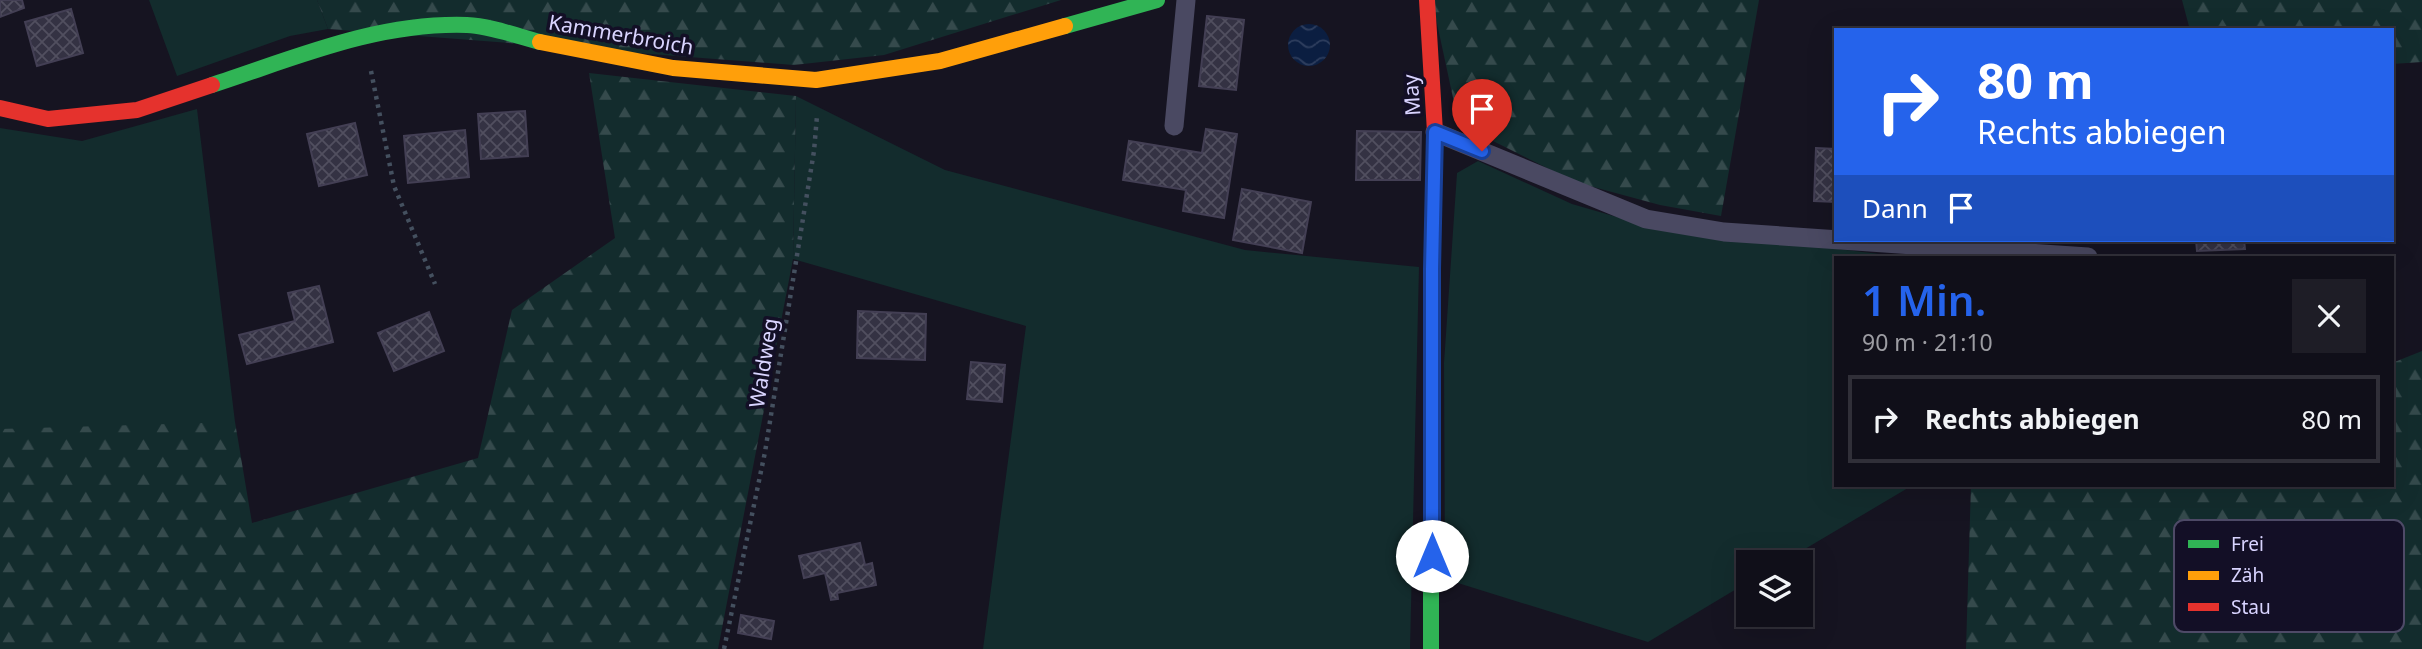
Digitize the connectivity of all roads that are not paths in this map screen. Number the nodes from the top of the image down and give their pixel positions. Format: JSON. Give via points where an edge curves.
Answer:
{"nodes":[{"id":1,"x":1157,"y":0,"type":"edge"},
{"id":2,"x":1186,"y":0,"type":"edge"},
{"id":3,"x":1427,"y":0,"type":"edge"},
{"id":4,"x":0,"y":108,"type":"edge"},
{"id":5,"x":1174,"y":126,"type":"dead end"},
{"id":6,"x":1435,"y":132,"type":"junction"},
{"id":7,"x":1834,"y":240,"type":"edge"},
{"id":8,"x":1870,"y":242,"type":"edge"},
{"id":9,"x":2073,"y":256,"type":"edge"},
{"id":10,"x":1431,"y":649,"type":"edge"}],
"edges":[{"from":1,"to":4,"type":"street","name":"Kammerbroich","via":[[940,61],[816,80],[673,68],[469,25],[363,35],[136,110],[48,118]]},
{"from":2,"to":5,"type":"lane"},
{"from":3,"to":6,"type":"street","name":"May"},
{"from":6,"to":7,"type":"lane","via":[[1646,219],[1724,232]]},
{"from":6,"to":10,"type":"street","name":"May"},
{"from":8,"to":9,"type":"lane"}]}
